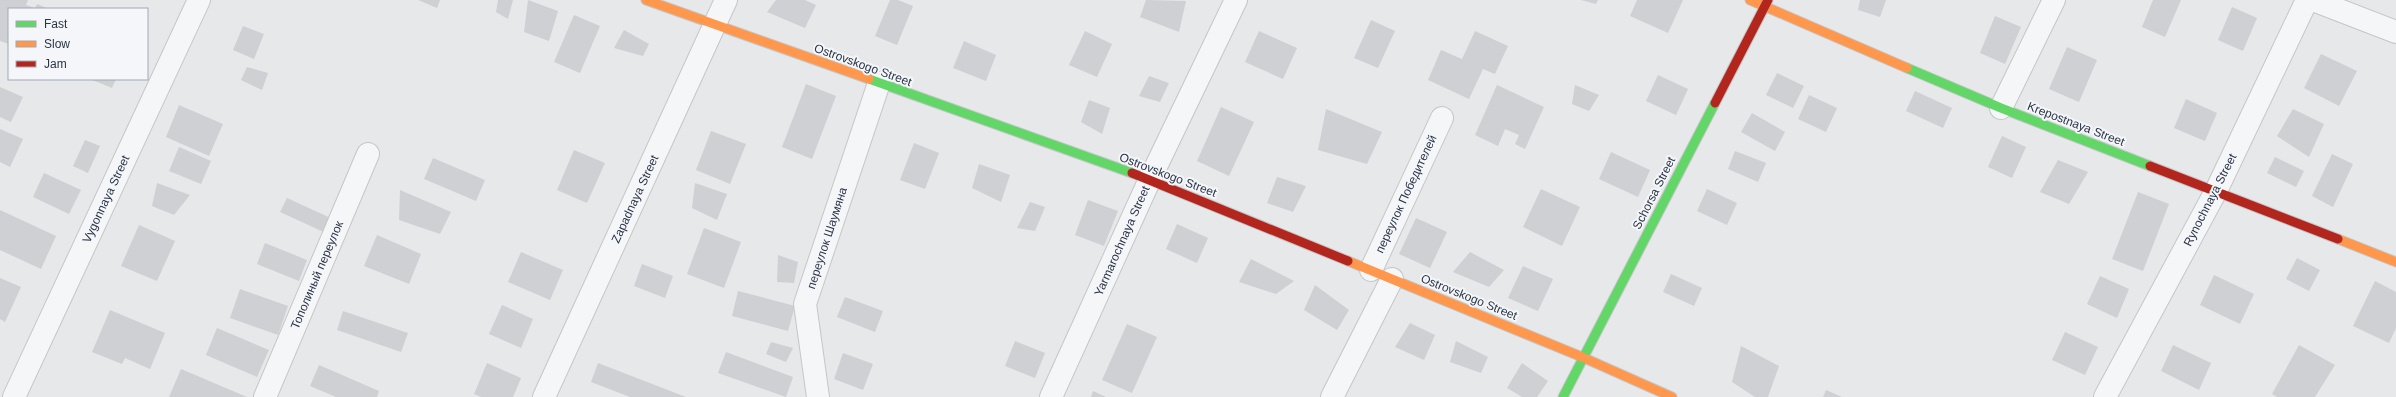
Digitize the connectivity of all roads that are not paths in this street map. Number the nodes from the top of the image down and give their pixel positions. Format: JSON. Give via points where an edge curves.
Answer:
{"nodes":[{"id":1,"x":199,"y":0,"type":"edge"},
{"id":2,"x":646,"y":0,"type":"edge"},
{"id":3,"x":726,"y":0,"type":"edge"},
{"id":4,"x":1236,"y":0,"type":"edge"},
{"id":5,"x":1750,"y":0,"type":"edge"},
{"id":6,"x":2054,"y":0,"type":"edge"},
{"id":7,"x":2307,"y":0,"type":"edge"},
{"id":8,"x":2313,"y":0,"type":"edge"},
{"id":9,"x":1766,"y":3,"type":"edge"},
{"id":10,"x":715,"y":25,"type":"junction"},
{"id":11,"x":2396,"y":32,"type":"edge"},
{"id":12,"x":879,"y":83,"type":"junction"},
{"id":13,"x":2001,"y":108,"type":"junction"},
{"id":14,"x":1442,"y":118,"type":"dead end"},
{"id":15,"x":368,"y":154,"type":"dead end"},
{"id":16,"x":1150,"y":179,"type":"junction"},
{"id":17,"x":2216,"y":191,"type":"junction"},
{"id":18,"x":2396,"y":262,"type":"edge"},
{"id":19,"x":1371,"y":270,"type":"junction"},
{"id":20,"x":1392,"y":279,"type":"junction"},
{"id":21,"x":1582,"y":357,"type":"junction"},
{"id":22,"x":14,"y":397,"type":"edge"},
{"id":23,"x":265,"y":397,"type":"edge"},
{"id":24,"x":544,"y":397,"type":"edge"},
{"id":25,"x":818,"y":397,"type":"edge"},
{"id":26,"x":1052,"y":397,"type":"edge"},
{"id":27,"x":1332,"y":397,"type":"edge"},
{"id":28,"x":1563,"y":397,"type":"edge"},
{"id":29,"x":1672,"y":397,"type":"edge"},
{"id":30,"x":2105,"y":397,"type":"edge"}],
"edges":[{"from":1,"to":22,"type":"street","name":"Vygonnaya Street"},
{"from":2,"to":10,"type":"street","name":"Ostrovskogo Street"},
{"from":3,"to":10,"type":"street","name":"Zapadnaya Street"},
{"from":4,"to":16,"type":"street","name":"Yarmarochnaya Street"},
{"from":5,"to":9,"type":"street","name":"Krepostnaya Street"},
{"from":6,"to":13,"type":"street"},
{"from":7,"to":17,"type":"street","name":"Rynochnaya Street"},
{"from":8,"to":11,"type":"street"},
{"from":9,"to":13,"type":"street","name":"Krepostnaya Street"},
{"from":9,"to":21,"type":"street","name":"Schorsa Street"},
{"from":10,"to":12,"type":"street","name":"Ostrovskogo Street"},
{"from":10,"to":24,"type":"street","name":"Zapadnaya Street"},
{"from":12,"to":16,"type":"street","name":"Ostrovskogo Street"},
{"from":12,"to":25,"type":"street","name":"переулок Шаумяна","via":[[805,304]]},
{"from":13,"to":17,"type":"street","name":"Krepostnaya Street"},
{"from":14,"to":19,"type":"street","name":"переулок Победителей"},
{"from":15,"to":23,"type":"street","name":"Тополиный переулок"},
{"from":16,"to":19,"type":"street","name":"Ostrovskogo Street"},
{"from":16,"to":26,"type":"street","name":"Yarmarochnaya Street"},
{"from":17,"to":18,"type":"street","name":"Krepostnaya Street"},
{"from":17,"to":30,"type":"street","name":"Rynochnaya Street"},
{"from":19,"to":20,"type":"street","name":"Ostrovskogo Street"},
{"from":20,"to":21,"type":"street","name":"Ostrovskogo Street"},
{"from":20,"to":27,"type":"street"},
{"from":21,"to":28,"type":"street","name":"Schorsa Street"},
{"from":21,"to":29,"type":"street","name":"Ostrovskogo Street"}]}
